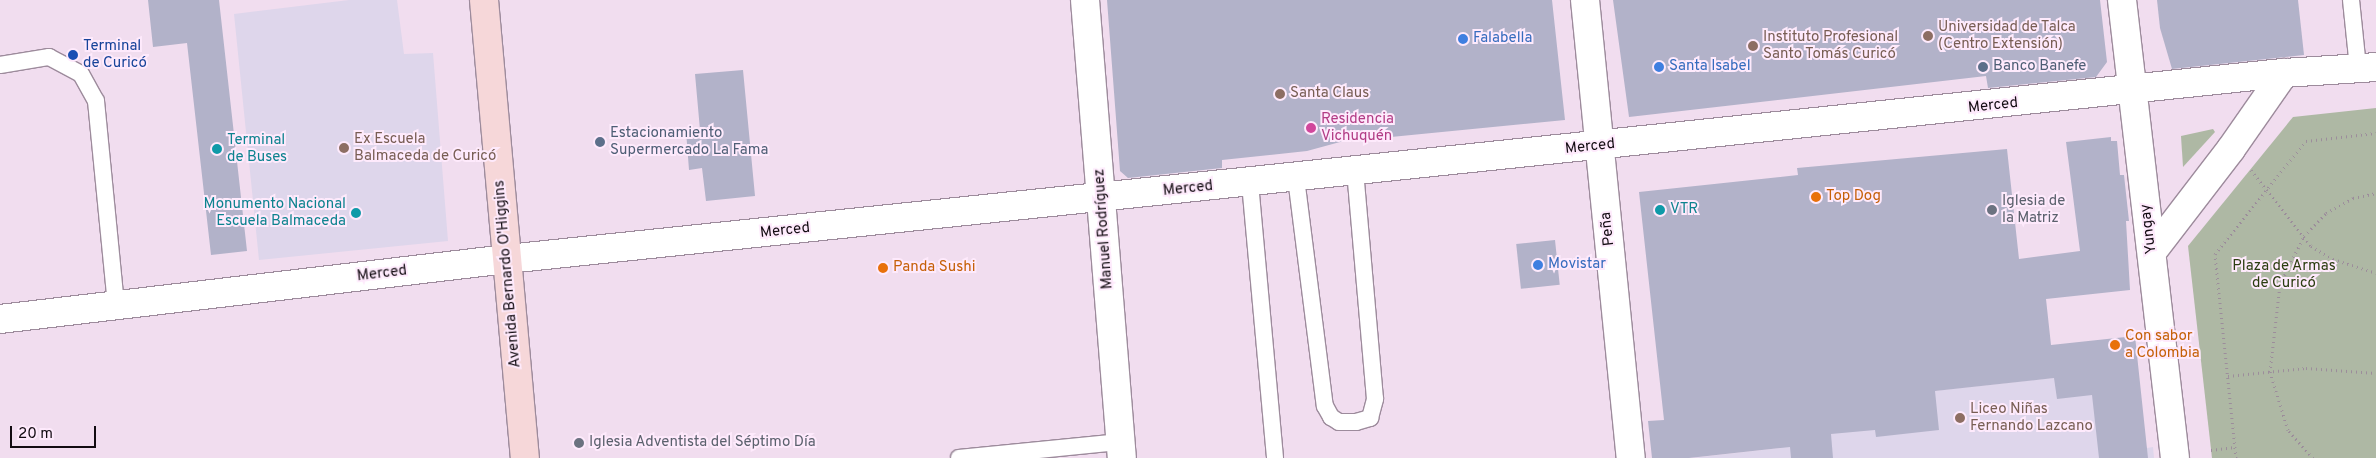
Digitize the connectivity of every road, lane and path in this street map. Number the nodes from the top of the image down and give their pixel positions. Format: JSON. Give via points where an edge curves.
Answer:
{"nodes":[{"id":1,"x":484,"y":0,"type":"edge"},
{"id":2,"x":1085,"y":0,"type":"edge"},
{"id":3,"x":1585,"y":0,"type":"edge"},
{"id":4,"x":2122,"y":0,"type":"edge"},
{"id":5,"x":2351,"y":0,"type":"edge"},
{"id":6,"x":0,"y":65,"type":"edge"},
{"id":7,"x":2367,"y":67,"type":"edge"},
{"id":8,"x":2284,"y":73,"type":"junction"},
{"id":9,"x":2133,"y":91,"type":"junction"},
{"id":10,"x":2376,"y":133,"type":"edge"},
{"id":11,"x":1599,"y":146,"type":"junction"},
{"id":12,"x":2251,"y":169,"type":"dead end"},
{"id":13,"x":1355,"y":172,"type":"junction"},
{"id":14,"x":1296,"y":178,"type":"junction"},
{"id":15,"x":1250,"y":182,"type":"junction"},
{"id":16,"x":2266,"y":190,"type":"junction"},
{"id":17,"x":2376,"y":193,"type":"edge"},
{"id":18,"x":1101,"y":198,"type":"junction"},
{"id":19,"x":2304,"y":236,"type":"junction"},
{"id":20,"x":2152,"y":252,"type":"junction"},
{"id":21,"x":507,"y":260,"type":"junction"},
{"id":22,"x":2376,"y":273,"type":"edge"},
{"id":23,"x":116,"y":305,"type":"junction"},
{"id":24,"x":0,"y":319,"type":"edge"},
{"id":25,"x":2270,"y":372,"type":"junction"},
{"id":26,"x":2376,"y":373,"type":"edge"},
{"id":27,"x":2228,"y":376,"type":"junction"},
{"id":28,"x":2235,"y":447,"type":"junction"},
{"id":29,"x":1121,"y":450,"type":"edge"},
{"id":30,"x":2211,"y":450,"type":"dead end"},
{"id":31,"x":525,"y":458,"type":"edge"},
{"id":32,"x":959,"y":458,"type":"edge"},
{"id":33,"x":1275,"y":458,"type":"edge"},
{"id":34,"x":1631,"y":458,"type":"edge"},
{"id":35,"x":2176,"y":458,"type":"edge"},
{"id":36,"x":2236,"y":458,"type":"edge"},
{"id":37,"x":2313,"y":458,"type":"edge"}],
"edges":[{"from":1,"to":21,"type":"main road","name":"Avenida Bernardo O'Higgins"},
{"from":2,"to":18,"type":"street","name":"Manuel Rodríguez"},
{"from":3,"to":11,"type":"street","name":"Peña"},
{"from":4,"to":9,"type":"street","name":"Yungay"},
{"from":5,"to":7,"type":"lane"},
{"from":6,"to":23,"type":"lane","via":[[49,57],[81,74],[96,101]]},
{"from":7,"to":8,"type":"street","name":"Merced"},
{"from":8,"to":9,"type":"street","name":"Merced"},
{"from":8,"to":20,"type":"street"},
{"from":9,"to":11,"type":"street","name":"Merced"},
{"from":9,"to":20,"type":"street","name":"Yungay"},
{"from":10,"to":16,"type":"path","via":[[2306,141]]},
{"from":11,"to":13,"type":"street","name":"Merced"},
{"from":11,"to":34,"type":"street","name":"Peña"},
{"from":12,"to":16,"type":"path"},
{"from":13,"to":14,"type":"street","name":"Merced"},
{"from":13,"to":14,"type":"lane","via":[[1375,399],[1370,418],[1356,422],[1340,422],[1331,417],[1325,406]]},
{"from":14,"to":15,"type":"street","name":"Merced"},
{"from":15,"to":18,"type":"street","name":"Merced"},
{"from":15,"to":33,"type":"lane"},
{"from":16,"to":19,"type":"path"},
{"from":16,"to":27,"type":"path","via":[[2215,254]]},
{"from":17,"to":19,"type":"path","via":[[2353,198],[2326,213]]},
{"from":18,"to":21,"type":"street","name":"Merced"},
{"from":18,"to":29,"type":"street","name":"Manuel Rodríguez"},
{"from":19,"to":22,"type":"path","via":[[2311,246],[2333,259]]},
{"from":19,"to":25,"type":"path","via":[[2280,284]]},
{"from":20,"to":35,"type":"street","name":"Yungay"},
{"from":21,"to":23,"type":"street","name":"Merced"},
{"from":21,"to":31,"type":"main road","name":"Avenida Bernardo O'Higgins"},
{"from":23,"to":24,"type":"street","name":"Merced"},
{"from":25,"to":26,"type":"path","via":[[2306,368]]},
{"from":25,"to":27,"type":"path"},
{"from":25,"to":37,"type":"path","via":[[2288,430]]},
{"from":27,"to":28,"type":"path"},
{"from":28,"to":30,"type":"path"},
{"from":28,"to":36,"type":"path"},
{"from":29,"to":32,"type":"lane"}]}
